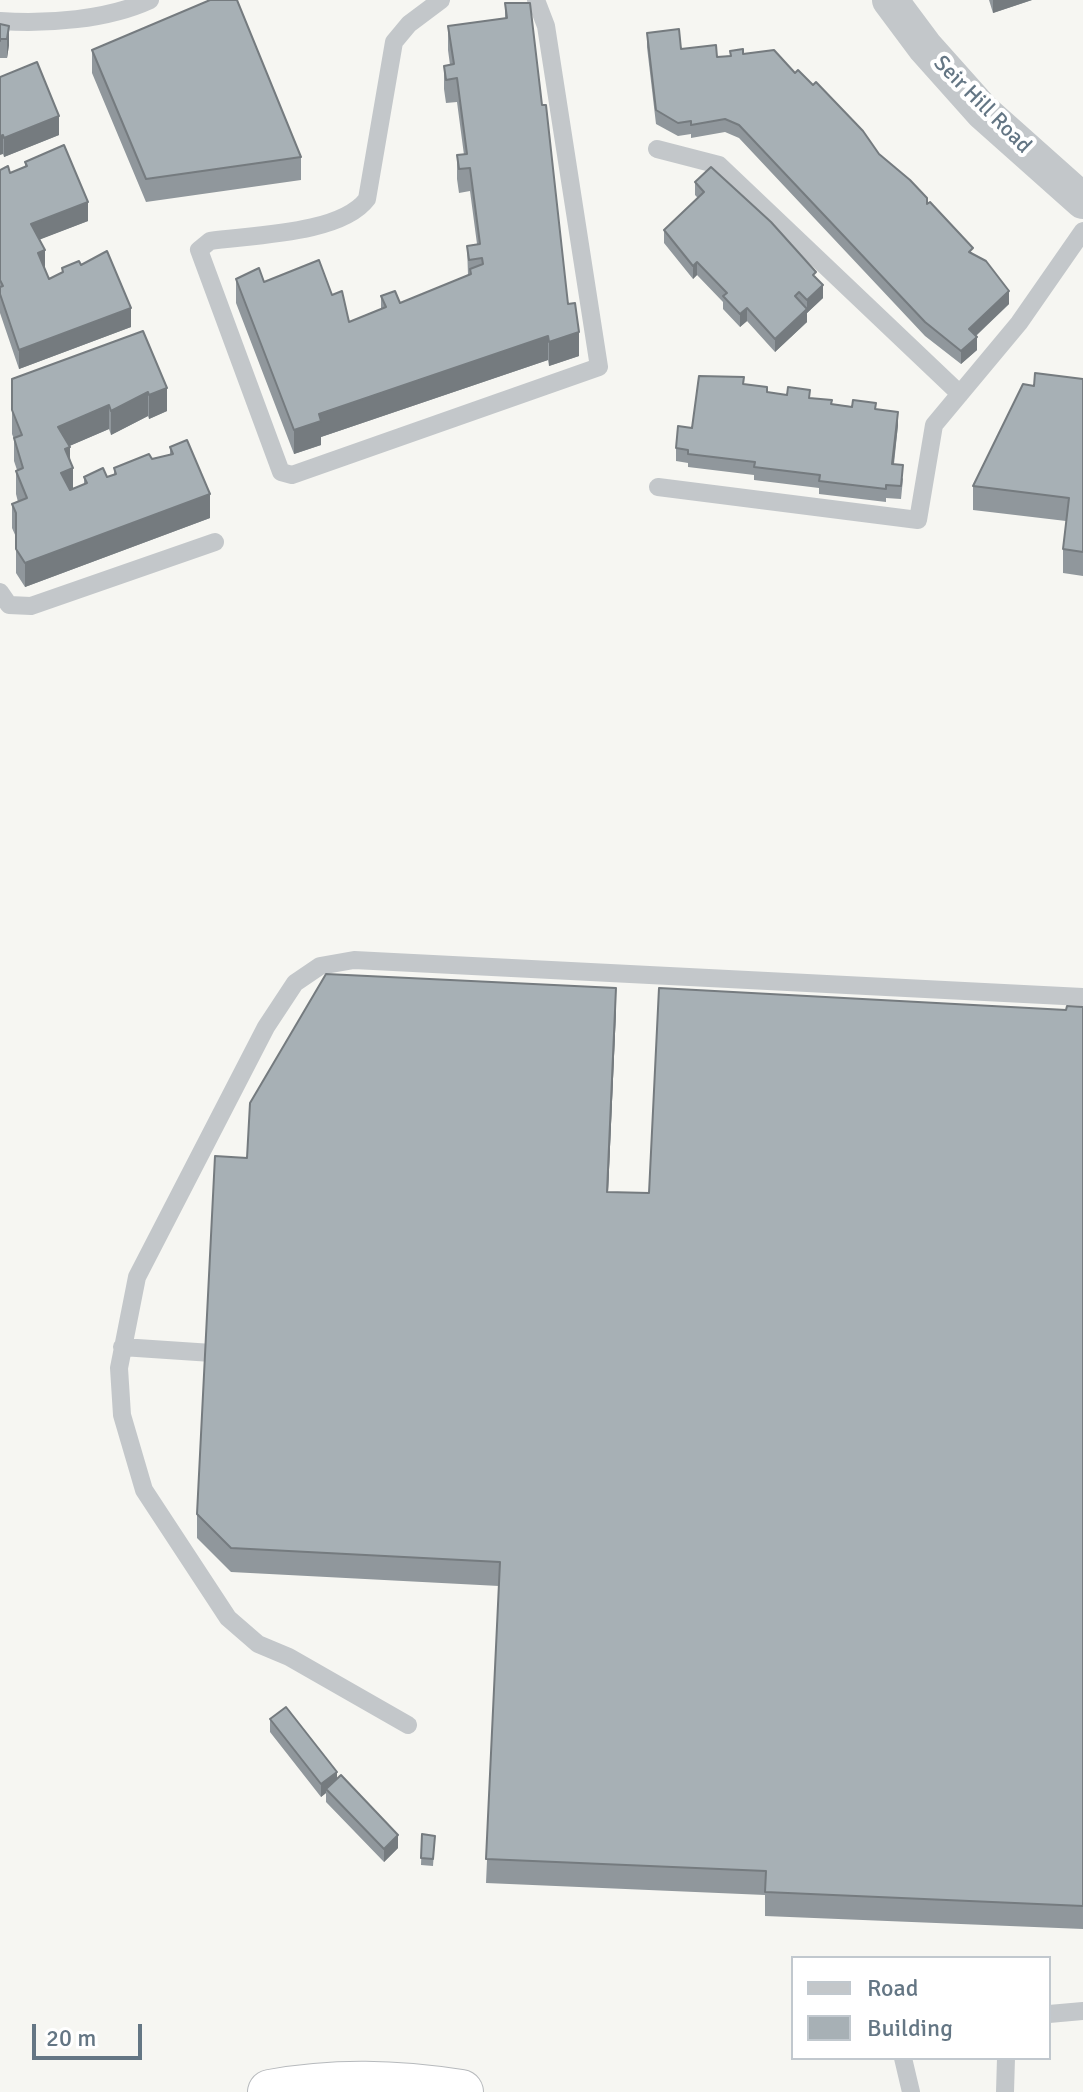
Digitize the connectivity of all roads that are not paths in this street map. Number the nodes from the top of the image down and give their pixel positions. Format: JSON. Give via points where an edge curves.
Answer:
{"nodes":[{"id":1,"x":150,"y":0,"type":"edge"},
{"id":2,"x":441,"y":0,"type":"edge"},
{"id":3,"x":536,"y":0,"type":"edge"},
{"id":4,"x":890,"y":0,"type":"edge"},
{"id":5,"x":0,"y":21,"type":"edge"},
{"id":6,"x":657,"y":149,"type":"dead end"},
{"id":7,"x":1083,"y":201,"type":"edge"},
{"id":8,"x":1083,"y":231,"type":"edge"},
{"id":9,"x":960,"y":394,"type":"junction"},
{"id":10,"x":658,"y":487,"type":"dead end"},
{"id":11,"x":215,"y":542,"type":"dead end"},
{"id":12,"x":0,"y":592,"type":"edge"},
{"id":13,"x":1083,"y":997,"type":"edge"},
{"id":14,"x":122,"y":1347,"type":"junction"},
{"id":15,"x":247,"y":1355,"type":"edge"},
{"id":16,"x":408,"y":1725,"type":"dead end"},
{"id":17,"x":1083,"y":2011,"type":"edge"},
{"id":18,"x":1051,"y":2014,"type":"edge"},
{"id":19,"x":903,"y":2060,"type":"edge"},
{"id":20,"x":1006,"y":2060,"type":"edge"},
{"id":21,"x":270,"y":2092,"type":"edge"},
{"id":22,"x":461,"y":2092,"type":"edge"},
{"id":23,"x":911,"y":2092,"type":"edge"},
{"id":24,"x":1005,"y":2092,"type":"edge"}],
"edges":[{"from":1,"to":5,"type":"lane","via":[[131,9],[34,23]]},
{"from":2,"to":3,"type":"lane","via":[[394,42],[367,199],[359,210],[325,224],[201,245],[199,256],[281,472],[292,475],[599,367],[546,26]]},
{"from":4,"to":7,"type":"street","name":"Seir Hill Road","via":[[983,112]]},
{"from":6,"to":9,"type":"lane","via":[[719,165]]},
{"from":8,"to":9,"type":"lane","via":[[1019,323]]},
{"from":9,"to":10,"type":"lane","via":[[934,425],[918,520]]},
{"from":11,"to":12,"type":"lane","via":[[31,606],[9,605]]},
{"from":13,"to":14,"type":"lane","via":[[390,961],[320,966],[295,983],[266,1027],[137,1277]]},
{"from":14,"to":15,"type":"lane"},
{"from":14,"to":16,"type":"lane","via":[[122,1415],[144,1490],[228,1618],[258,1644]]},
{"from":17,"to":18,"type":"lane"},
{"from":19,"to":23,"type":"lane"},
{"from":20,"to":24,"type":"lane"},
{"from":21,"to":22,"type":"highway","via":[[363,2082]]}]}
